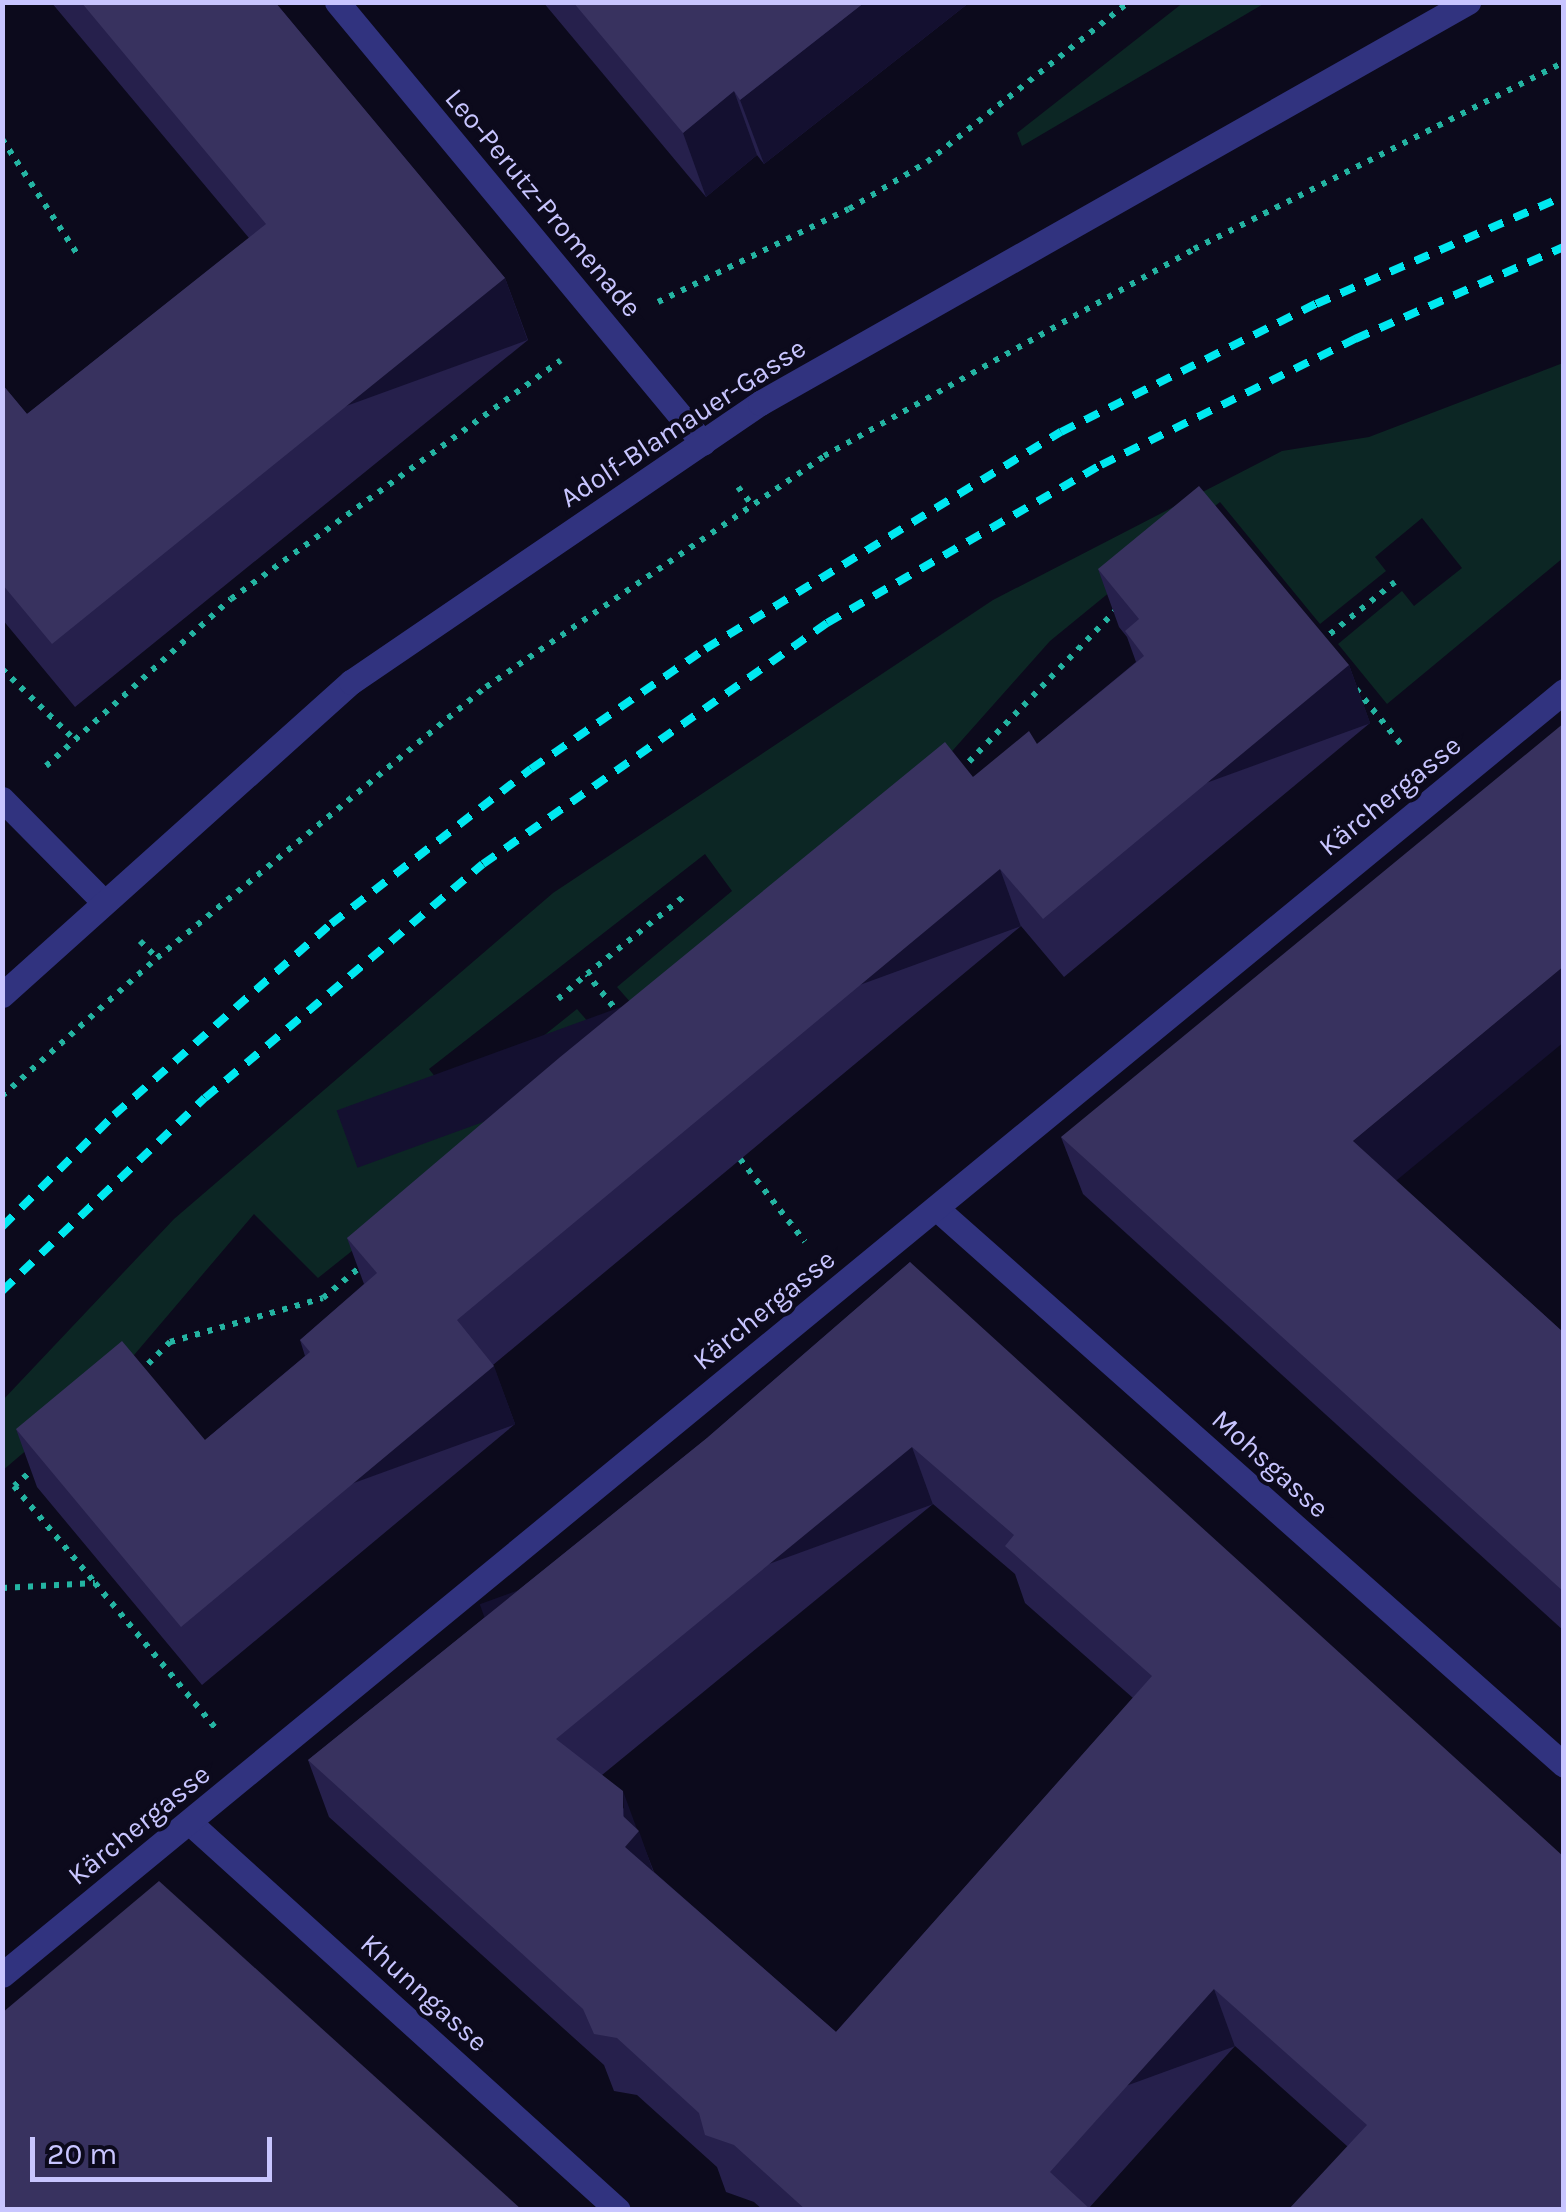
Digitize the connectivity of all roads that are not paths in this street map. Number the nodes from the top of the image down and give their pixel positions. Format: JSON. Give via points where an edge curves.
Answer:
{"nodes":[{"id":1,"x":337,"y":2,"type":"edge"},
{"id":2,"x":1468,"y":2,"type":"edge"},
{"id":3,"x":703,"y":443,"type":"junction"},
{"id":4,"x":1564,"y":692,"type":"edge"},
{"id":5,"x":7,"y":803,"type":"edge"},
{"id":6,"x":102,"y":900,"type":"junction"},
{"id":7,"x":2,"y":995,"type":"edge"},
{"id":8,"x":936,"y":1208,"type":"junction"},
{"id":9,"x":1564,"y":1765,"type":"edge"},
{"id":10,"x":189,"y":1822,"type":"junction"},
{"id":11,"x":2,"y":1976,"type":"edge"},
{"id":12,"x":618,"y":2210,"type":"edge"}],
"edges":[{"from":1,"to":3,"type":"street","name":"Leo-Perutz-Promenade"},
{"from":2,"to":3,"type":"street","name":"Adolf-Blamauer-Gasse","via":[[760,403]]},
{"from":3,"to":6,"type":"street","name":"Adolf-Blamauer-Gasse","via":[[350,682]]},
{"from":4,"to":8,"type":"street","name":"Kärchergasse"},
{"from":5,"to":6,"type":"street"},
{"from":6,"to":7,"type":"street","name":"Adolf-Blamauer-Gasse"},
{"from":8,"to":9,"type":"street","name":"Mohsgasse"},
{"from":8,"to":10,"type":"street","name":"Kärchergasse"},
{"from":10,"to":11,"type":"street","name":"Kärchergasse"},
{"from":10,"to":12,"type":"street","name":"Khunngasse"}]}
